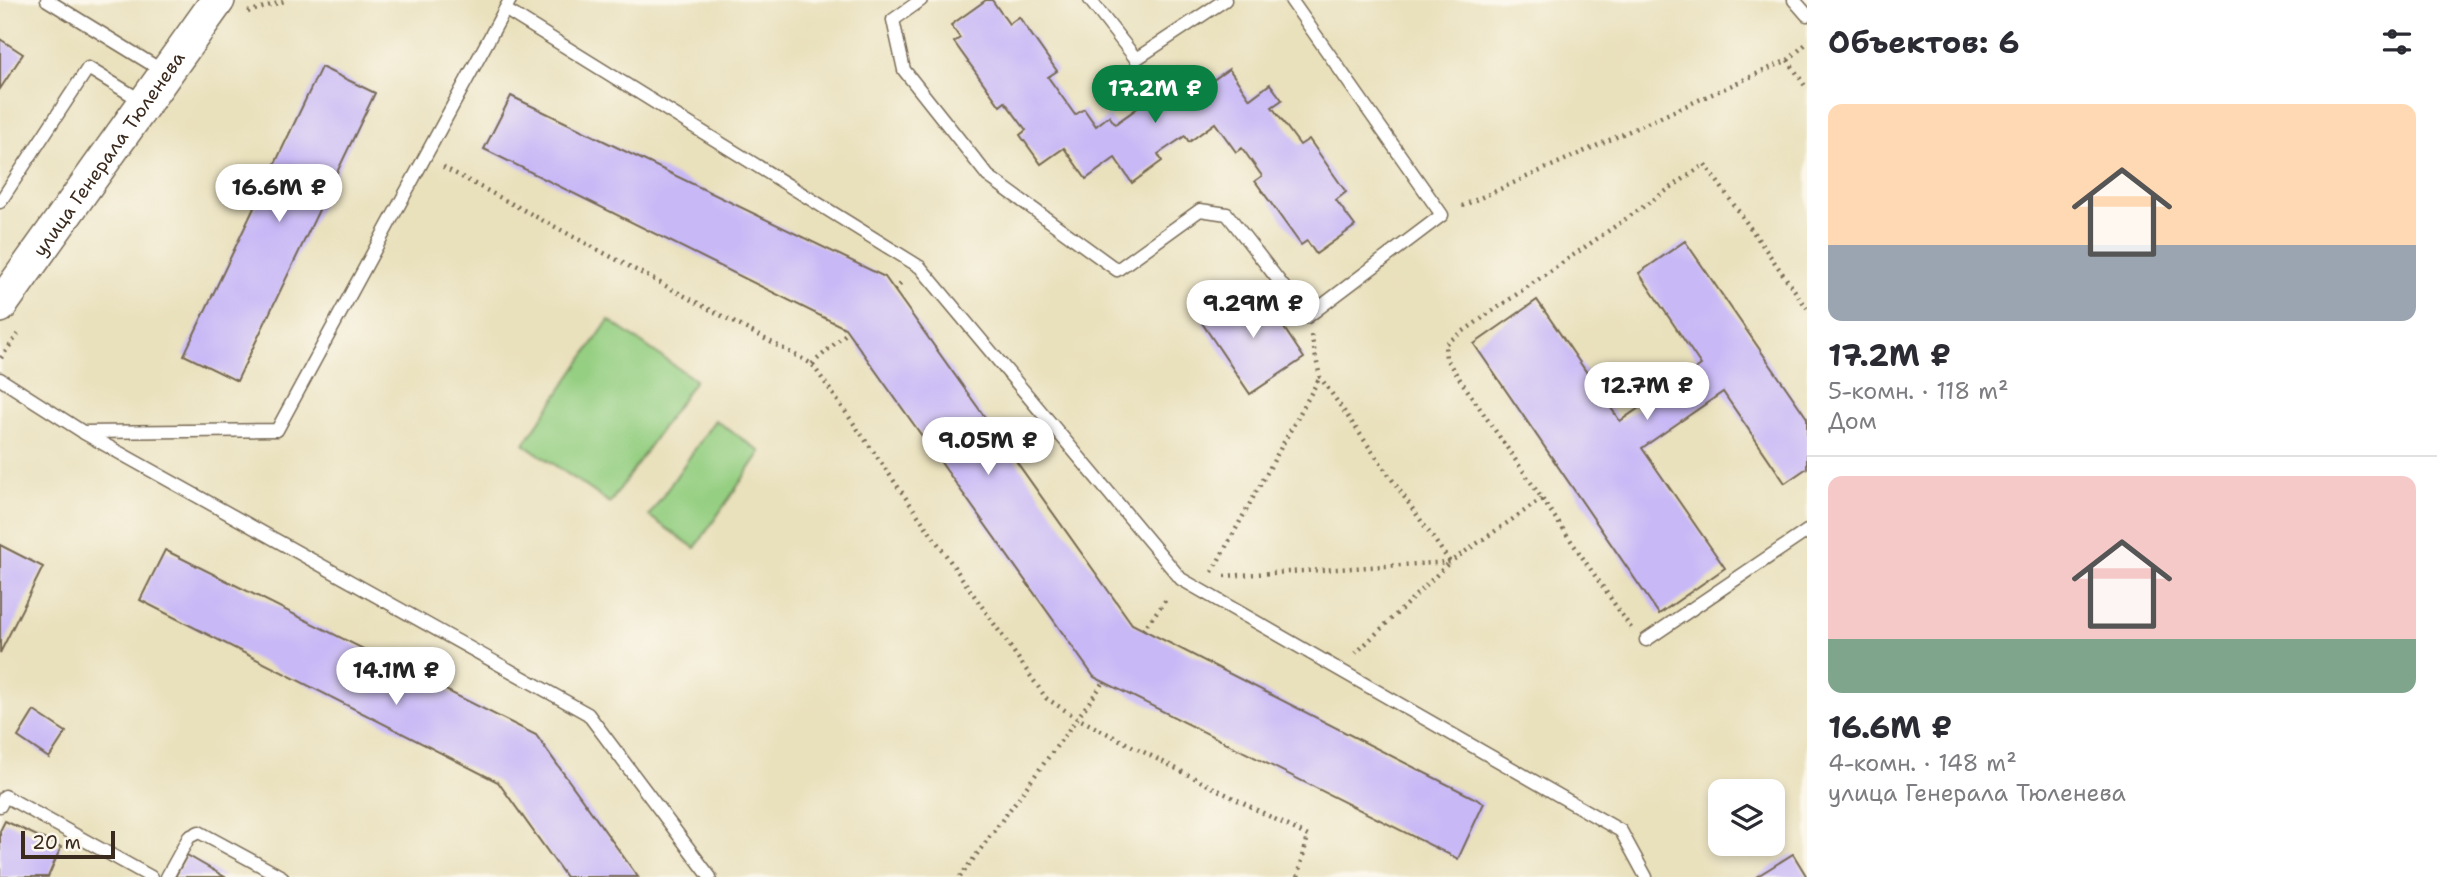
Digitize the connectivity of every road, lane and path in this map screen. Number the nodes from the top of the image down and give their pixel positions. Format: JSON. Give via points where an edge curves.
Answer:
{"nodes":[{"id":1,"x":47,"y":0,"type":"edge"},
{"id":2,"x":218,"y":0,"type":"edge"},
{"id":3,"x":921,"y":0,"type":"edge"},
{"id":4,"x":1090,"y":0,"type":"edge"},
{"id":5,"x":1225,"y":0,"type":"edge"},
{"id":6,"x":1291,"y":0,"type":"edge"},
{"id":7,"x":1794,"y":0,"type":"edge"},
{"id":8,"x":508,"y":5,"type":"edge"},
{"id":9,"x":1807,"y":15,"type":"edge"},
{"id":10,"x":1807,"y":43,"type":"edge"},
{"id":11,"x":1788,"y":60,"type":"junction"},
{"id":12,"x":166,"y":73,"type":"junction"},
{"id":13,"x":1807,"y":89,"type":"edge"},
{"id":14,"x":145,"y":103,"type":"junction"},
{"id":15,"x":425,"y":158,"type":"junction"},
{"id":16,"x":0,"y":202,"type":"edge"},
{"id":17,"x":1442,"y":215,"type":"junction"},
{"id":18,"x":0,"y":306,"type":"edge"},
{"id":19,"x":1807,"y":308,"type":"edge"},
{"id":20,"x":1307,"y":317,"type":"junction"},
{"id":21,"x":848,"y":332,"type":"dead end"},
{"id":22,"x":812,"y":364,"type":"junction"},
{"id":23,"x":1320,"y":377,"type":"junction"},
{"id":24,"x":0,"y":379,"type":"edge"},
{"id":25,"x":83,"y":432,"type":"junction"},
{"id":26,"x":1542,"y":499,"type":"junction"},
{"id":27,"x":1807,"y":531,"type":"edge"},
{"id":28,"x":1450,"y":562,"type":"junction"},
{"id":29,"x":1181,"y":579,"type":"junction"},
{"id":30,"x":1143,"y":630,"type":"dead end"},
{"id":31,"x":1646,"y":640,"type":"joint"},
{"id":32,"x":1339,"y":670,"type":"junction"},
{"id":33,"x":1104,"y":682,"type":"dead end"},
{"id":34,"x":1077,"y":718,"type":"junction"},
{"id":35,"x":0,"y":806,"type":"edge"},
{"id":36,"x":151,"y":877,"type":"edge"},
{"id":37,"x":167,"y":877,"type":"edge"},
{"id":38,"x":282,"y":877,"type":"edge"},
{"id":39,"x":710,"y":877,"type":"edge"},
{"id":40,"x":960,"y":877,"type":"edge"},
{"id":41,"x":1298,"y":877,"type":"edge"},
{"id":42,"x":1646,"y":877,"type":"edge"}],
"edges":[{"from":1,"to":12,"type":"lane"},
{"from":2,"to":12,"type":"street","name":"улица Генерала Тюленева"},
{"from":3,"to":20,"type":"lane","via":[[893,20],[904,70],[988,176],[1117,270],[1200,210],[1227,214]]},
{"from":4,"to":5,"type":"lane","via":[[1136,60]]},
{"from":6,"to":17,"type":"lane"},
{"from":7,"to":9,"type":"lane"},
{"from":8,"to":15,"type":"lane"},
{"from":8,"to":29,"type":"lane","via":[[920,267]]},
{"from":10,"to":11,"type":"path"},
{"from":11,"to":13,"type":"path"},
{"from":11,"to":17,"type":"path"},
{"from":12,"to":14,"type":"street","name":"улица Генерала Тюленева"},
{"from":14,"to":16,"type":"lane","via":[[88,68]]},
{"from":14,"to":18,"type":"street","name":"улица Генерала Тюленева"},
{"from":15,"to":22,"type":"path"},
{"from":15,"to":25,"type":"lane","via":[[277,430]]},
{"from":17,"to":20,"type":"lane"},
{"from":19,"to":26,"type":"path","via":[[1705,164],[1451,338],[1444,351],[1446,359]]},
{"from":20,"to":23,"type":"path"},
{"from":21,"to":22,"type":"path"},
{"from":22,"to":34,"type":"path","via":[[1046,698]]},
{"from":23,"to":28,"type":"path"},
{"from":23,"to":28,"type":"path","via":[[1209,577]]},
{"from":24,"to":25,"type":"lane"},
{"from":25,"to":39,"type":"lane","via":[[587,714]]},
{"from":26,"to":28,"type":"path"},
{"from":26,"to":31,"type":"path","via":[[1636,635]]},
{"from":27,"to":31,"type":"lane"},
{"from":28,"to":32,"type":"path"},
{"from":29,"to":30,"type":"path"},
{"from":29,"to":32,"type":"lane"},
{"from":32,"to":42,"type":"lane","via":[[1621,831]]},
{"from":33,"to":34,"type":"path"},
{"from":34,"to":40,"type":"path"},
{"from":34,"to":41,"type":"path","via":[[1308,836]]},
{"from":35,"to":36,"type":"lane","via":[[5,796]]},
{"from":37,"to":38,"type":"lane","via":[[189,836],[199,832]]}]}
